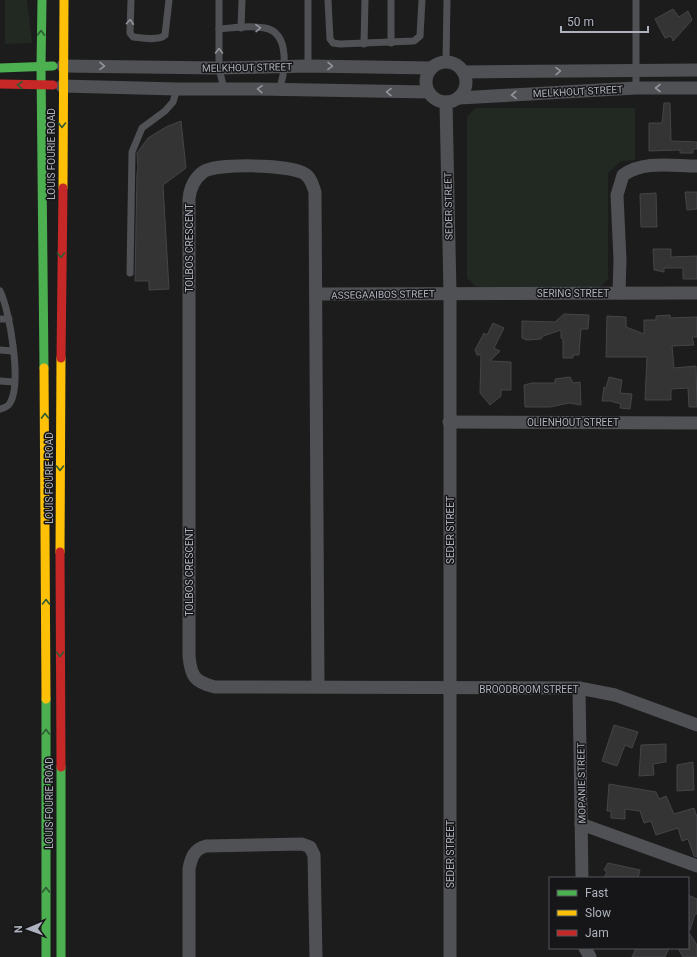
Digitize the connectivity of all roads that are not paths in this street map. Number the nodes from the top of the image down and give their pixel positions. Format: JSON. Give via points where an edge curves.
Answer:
{"nodes":[{"id":1,"x":42,"y":0,"type":"edge"},
{"id":2,"x":64,"y":0,"type":"edge"},
{"id":3,"x":131,"y":0,"type":"edge"},
{"id":4,"x":169,"y":0,"type":"edge"},
{"id":5,"x":219,"y":0,"type":"edge"},
{"id":6,"x":242,"y":0,"type":"edge"},
{"id":7,"x":308,"y":0,"type":"edge"},
{"id":8,"x":328,"y":0,"type":"edge"},
{"id":9,"x":365,"y":0,"type":"edge"},
{"id":10,"x":391,"y":0,"type":"edge"},
{"id":11,"x":422,"y":0,"type":"edge"},
{"id":12,"x":447,"y":0,"type":"edge"},
{"id":13,"x":636,"y":0,"type":"edge"},
{"id":14,"x":240,"y":28,"type":"junction"},
{"id":15,"x":219,"y":29,"type":"junction"},
{"id":16,"x":391,"y":43,"type":"junction"},
{"id":17,"x":364,"y":44,"type":"junction"},
{"id":18,"x":446,"y":62,"type":"junction"},
{"id":19,"x":636,"y":64,"type":"junction"},
{"id":20,"x":63,"y":66,"type":"junction"},
{"id":21,"x":285,"y":66,"type":"junction"},
{"id":22,"x":308,"y":66,"type":"junction"},
{"id":23,"x":41,"y":67,"type":"junction"},
{"id":24,"x":0,"y":68,"type":"edge"},
{"id":25,"x":219,"y":68,"type":"junction"},
{"id":26,"x":431,"y":68,"type":"junction"},
{"id":27,"x":697,"y":70,"type":"edge"},
{"id":28,"x":463,"y":72,"type":"junction"},
{"id":29,"x":0,"y":84,"type":"edge"},
{"id":30,"x":41,"y":86,"type":"junction"},
{"id":31,"x":62,"y":86,"type":"junction"},
{"id":32,"x":636,"y":88,"type":"junction"},
{"id":33,"x":697,"y":88,"type":"edge"},
{"id":34,"x":177,"y":89,"type":"junction"},
{"id":35,"x":224,"y":89,"type":"junction"},
{"id":36,"x":279,"y":90,"type":"junction"},
{"id":37,"x":428,"y":92,"type":"junction"},
{"id":38,"x":459,"y":98,"type":"junction"},
{"id":39,"x":446,"y":102,"type":"junction"},
{"id":40,"x":697,"y":166,"type":"edge"},
{"id":41,"x":130,"y":273,"type":"dead end"},
{"id":42,"x":0,"y":290,"type":"edge"},
{"id":43,"x":450,"y":293,"type":"junction"},
{"id":44,"x":619,"y":293,"type":"junction"},
{"id":45,"x":697,"y":293,"type":"edge"},
{"id":46,"x":316,"y":294,"type":"junction"},
{"id":47,"x":0,"y":319,"type":"edge"},
{"id":48,"x":9,"y":319,"type":"junction"},
{"id":49,"x":0,"y":350,"type":"edge"},
{"id":50,"x":13,"y":351,"type":"junction"},
{"id":51,"x":0,"y":381,"type":"edge"},
{"id":52,"x":14,"y":382,"type":"junction"},
{"id":53,"x":0,"y":409,"type":"edge"},
{"id":54,"x":450,"y":422,"type":"junction"},
{"id":55,"x":697,"y":423,"type":"edge"},
{"id":56,"x":318,"y":686,"type":"junction"},
{"id":57,"x":579,"y":688,"type":"junction"},
{"id":58,"x":450,"y":689,"type":"junction"},
{"id":59,"x":697,"y":725,"type":"edge"},
{"id":60,"x":581,"y":824,"type":"junction"},
{"id":61,"x":697,"y":866,"type":"edge"},
{"id":62,"x":582,"y":877,"type":"edge"},
{"id":63,"x":46,"y":957,"type":"edge"},
{"id":64,"x":61,"y":957,"type":"edge"},
{"id":65,"x":189,"y":957,"type":"edge"},
{"id":66,"x":316,"y":957,"type":"edge"},
{"id":67,"x":450,"y":957,"type":"edge"}],
"edges":[{"from":23,"to":1,"type":"main road","name":"LOUIS FOURIE ROAD","one_way":true},
{"from":2,"to":20,"type":"main road","name":"LOUIS FOURIE ROAD"},
{"from":4,"to":3,"type":"lane","one_way":true,"via":[[166,35],[161,38],[133,37],[129,30]]},
{"from":5,"to":15,"type":"lane"},
{"from":6,"to":14,"type":"lane"},
{"from":7,"to":22,"type":"lane"},
{"from":8,"to":17,"type":"lane","via":[[330,39],[340,44]]},
{"from":9,"to":17,"type":"lane"},
{"from":10,"to":16,"type":"lane"},
{"from":11,"to":16,"type":"lane","via":[[420,36],[414,41]]},
{"from":12,"to":18,"type":"lane"},
{"from":13,"to":19,"type":"lane"},
{"from":14,"to":15,"type":"lane"},
{"from":14,"to":21,"type":"lane","one_way":true,"via":[[264,27],[275,33],[283,49]]},
{"from":25,"to":15,"type":"lane","one_way":true},
{"from":16,"to":17,"type":"lane"},
{"from":18,"to":26,"type":"street"},
{"from":18,"to":28,"type":"street","via":[[453,63]]},
{"from":19,"to":27,"type":"street","name":"MELKHOUT STREET"},
{"from":28,"to":19,"type":"street","name":"MELKHOUT STREET","one_way":true},
{"from":19,"to":32,"type":"lane"},
{"from":20,"to":23,"type":"main road"},
{"from":20,"to":25,"type":"street","name":"MELKHOUT STREET","one_way":true},
{"from":20,"to":31,"type":"main road","name":"LOUIS FOURIE ROAD"},
{"from":21,"to":22,"type":"street","name":"MELKHOUT STREET"},
{"from":21,"to":25,"type":"street","name":"MELKHOUT STREET"},
{"from":21,"to":36,"type":"lane"},
{"from":22,"to":26,"type":"street","name":"MELKHOUT STREET","one_way":true},
{"from":23,"to":24,"type":"main road"},
{"from":23,"to":30,"type":"main road","name":"LOUIS FOURIE ROAD"},
{"from":25,"to":35,"type":"lane"},
{"from":26,"to":37,"type":"street","via":[[426,79]]},
{"from":28,"to":38,"type":"street","via":[[466,86]]},
{"from":30,"to":29,"type":"main road","one_way":true},
{"from":30,"to":31,"type":"main road"},
{"from":63,"to":30,"type":"main road","name":"LOUIS FOURIE ROAD","one_way":true,"via":[[46,504]]},
{"from":31,"to":34,"type":"street"},
{"from":31,"to":64,"type":"main road","name":"LOUIS FOURIE ROAD","one_way":true},
{"from":33,"to":32,"type":"street","name":"MELKHOUT STREET","one_way":true},
{"from":32,"to":38,"type":"street","name":"MELKHOUT STREET","one_way":true},
{"from":34,"to":35,"type":"street"},
{"from":34,"to":41,"type":"lane","via":[[173,102],[165,111],[142,128],[132,152]]},
{"from":36,"to":35,"type":"street","one_way":true},
{"from":37,"to":36,"type":"street","one_way":true},
{"from":37,"to":39,"type":"street","via":[[433,98]]},
{"from":38,"to":39,"type":"street"},
{"from":39,"to":43,"type":"street","name":"SEDER STREET"},
{"from":40,"to":44,"type":"street","via":[[641,166],[632,168],[623,175],[617,195]]},
{"from":42,"to":48,"type":"lane"},
{"from":43,"to":44,"type":"street","name":"SERING STREET"},
{"from":43,"to":46,"type":"street","name":"ASSEGAAIBOS STREET"},
{"from":43,"to":54,"type":"street","name":"SEDER STREET"},
{"from":44,"to":45,"type":"street","name":"SERING STREET"},
{"from":46,"to":56,"type":"street","name":"TOLBOS CRESCENT"},
{"from":46,"to":56,"type":"street","name":"TOLBOS CRESCENT","via":[[315,192],[307,175],[296,168],[275,166],[213,168],[198,176],[192,185],[189,199],[189,656],[192,674],[201,682],[215,686]]},
{"from":47,"to":48,"type":"lane"},
{"from":48,"to":50,"type":"lane"},
{"from":49,"to":50,"type":"lane"},
{"from":50,"to":52,"type":"lane"},
{"from":51,"to":52,"type":"lane"},
{"from":52,"to":53,"type":"lane","via":[[11,402]]},
{"from":54,"to":55,"type":"street","name":"OLIENHOUT STREET"},
{"from":54,"to":58,"type":"street","name":"SEDER STREET"},
{"from":56,"to":58,"type":"street","name":"TOLBOS CRESCENT"},
{"from":57,"to":58,"type":"street","name":"BROODBOOM STREET"},
{"from":57,"to":59,"type":"street","name":"BROODBOOM STREET","via":[[615,695]]},
{"from":57,"to":60,"type":"street","name":"MOPANIE STREET"},
{"from":58,"to":67,"type":"street","name":"SEDER STREET"},
{"from":60,"to":61,"type":"street"},
{"from":60,"to":62,"type":"street","name":"MOPANIE STREET"},
{"from":65,"to":66,"type":"street","via":[[189,869],[191,858],[196,851],[206,846],[302,844],[310,847],[314,855]]}]}
